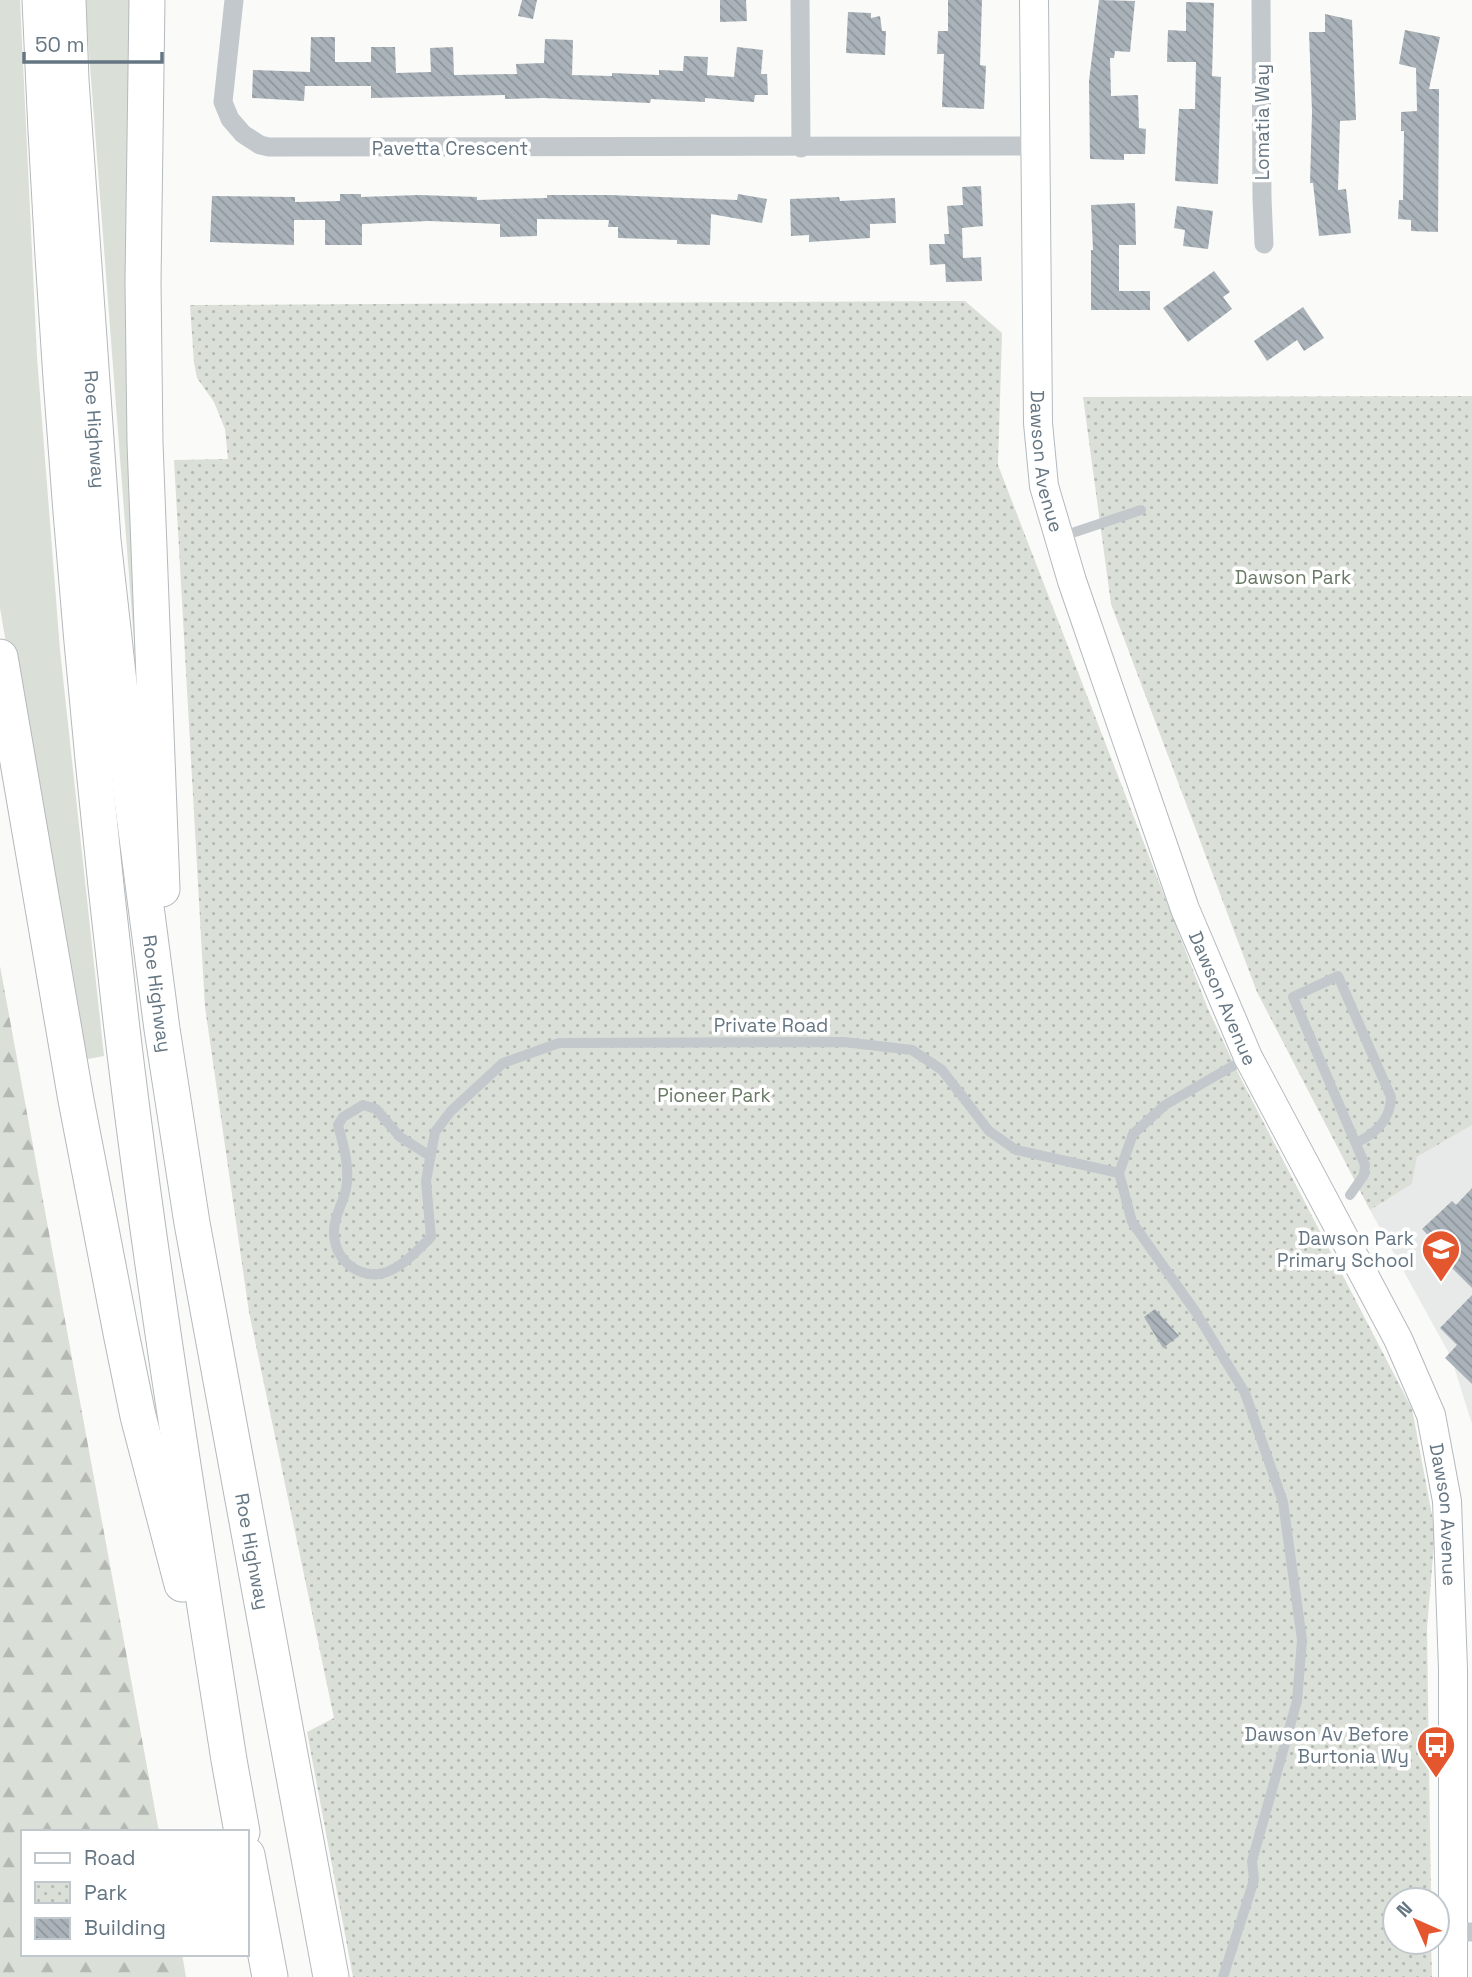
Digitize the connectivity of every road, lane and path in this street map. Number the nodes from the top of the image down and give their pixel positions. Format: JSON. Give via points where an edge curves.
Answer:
{"nodes":[{"id":1,"x":40,"y":0,"type":"edge"},
{"id":2,"x":68,"y":0,"type":"edge"},
{"id":3,"x":146,"y":0,"type":"edge"},
{"id":4,"x":234,"y":0,"type":"edge"},
{"id":5,"x":800,"y":0,"type":"edge"},
{"id":6,"x":1034,"y":0,"type":"edge"},
{"id":7,"x":1261,"y":0,"type":"edge"},
{"id":8,"x":1034,"y":146,"type":"junction"},
{"id":9,"x":801,"y":148,"type":"junction"},
{"id":10,"x":1264,"y":244,"type":"dead end"},
{"id":11,"x":1141,"y":510,"type":"dead end"},
{"id":12,"x":1059,"y":537,"type":"junction"},
{"id":13,"x":0,"y":657,"type":"edge"},
{"id":14,"x":162,"y":1029,"type":"junction"},
{"id":15,"x":1248,"y":1057,"type":"junction"},
{"id":16,"x":1356,"y":1143,"type":"junction"},
{"id":17,"x":430,"y":1156,"type":"junction"},
{"id":18,"x":1119,"y":1173,"type":"junction"},
{"id":19,"x":1350,"y":1195,"type":"dead end"},
{"id":20,"x":1462,"y":1678,"type":"edge"},
{"id":21,"x":229,"y":1760,"type":"junction"},
{"id":22,"x":242,"y":1830,"type":"edge"},
{"id":23,"x":248,"y":1860,"type":"edge"},
{"id":24,"x":1462,"y":1932,"type":"edge"},
{"id":25,"x":270,"y":1977,"type":"edge"},
{"id":26,"x":331,"y":1977,"type":"edge"},
{"id":27,"x":1223,"y":1977,"type":"edge"},
{"id":28,"x":1453,"y":1977,"type":"edge"}],
"edges":[{"from":1,"to":21,"type":"highway","name":"Roe Highway","via":[[59,340],[95,781],[156,1283]]},
{"from":2,"to":14,"type":"highway","name":"Roe Highway","via":[[103,540]]},
{"from":3,"to":14,"type":"highway","via":[[145,443],[162,845]]},
{"from":4,"to":9,"type":"street","name":"Pavetta Crescent","via":[[223,102],[243,134],[260,145]]},
{"from":5,"to":9,"type":"street"},
{"from":6,"to":8,"type":"main road","name":"Dawson Avenue"},
{"from":7,"to":10,"type":"street","name":"Lomatia Way"},
{"from":8,"to":9,"type":"street","name":"Pavetta Crescent"},
{"from":8,"to":12,"type":"main road","name":"Dawson Avenue","via":[[1038,423],[1044,486]]},
{"from":11,"to":12,"type":"lane"},
{"from":12,"to":15,"type":"main road","name":"Dawson Avenue","via":[[1185,909]]},
{"from":13,"to":21,"type":"highway","via":[[74,1087],[138,1416]]},
{"from":14,"to":26,"type":"highway","name":"Roe Highway","via":[[226,1417]]},
{"from":15,"to":18,"type":"lane","via":[[1165,1105],[1133,1134]]},
{"from":15,"to":20,"type":"main road","name":"Dawson Avenue","via":[[1398,1339],[1431,1415],[1447,1501]]},
{"from":16,"to":16,"type":"lane","via":[[1293,997],[1338,976],[1391,1097],[1384,1121]]},
{"from":16,"to":19,"type":"lane","via":[[1364,1175]]},
{"from":17,"to":17,"type":"lane","name":"Private Road","via":[[426,1181],[431,1237],[388,1272],[371,1275],[357,1271],[335,1246],[334,1229],[348,1170],[338,1125],[343,1116],[363,1105],[376,1109],[400,1137]]},
{"from":17,"to":18,"type":"lane","name":"Private Road","via":[[435,1132],[451,1111],[503,1063],[559,1043],[844,1042],[912,1050],[942,1070],[989,1131],[1016,1150]]},
{"from":18,"to":27,"type":"lane","via":[[1132,1222],[1245,1393],[1283,1502],[1302,1640],[1297,1701],[1252,1860],[1254,1880]]},
{"from":20,"to":24,"type":"main road","name":"Dawson Avenue"},
{"from":21,"to":22,"type":"highway","name":"Roe Highway"},
{"from":23,"to":25,"type":"highway"},
{"from":24,"to":28,"type":"main road","name":"Dawson Avenue"}]}
